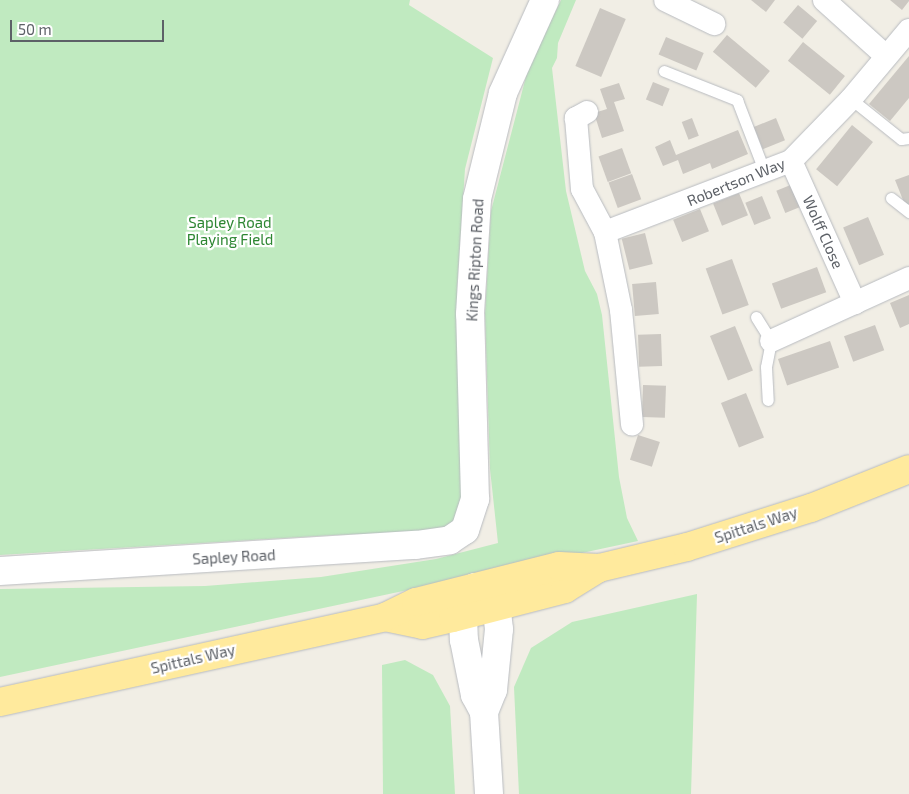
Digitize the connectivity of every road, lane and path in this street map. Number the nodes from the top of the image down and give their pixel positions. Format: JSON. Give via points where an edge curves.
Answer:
{"nodes":[{"id":1,"x":545,"y":0,"type":"edge"},
{"id":2,"x":666,"y":0,"type":"edge"},
{"id":3,"x":824,"y":0,"type":"edge"},
{"id":4,"x":704,"y":13,"type":"edge"},
{"id":5,"x":909,"y":30,"type":"edge"},
{"id":6,"x":886,"y":56,"type":"junction"},
{"id":7,"x":664,"y":70,"type":"dead end"},
{"id":8,"x":851,"y":99,"type":"junction"},
{"id":9,"x":587,"y":112,"type":"dead end"},
{"id":10,"x":909,"y":138,"type":"edge"},
{"id":11,"x":791,"y":161,"type":"junction"},
{"id":12,"x":765,"y":173,"type":"junction"},
{"id":13,"x":891,"y":198,"type":"dead end"},
{"id":14,"x":909,"y":212,"type":"edge"},
{"id":15,"x":605,"y":232,"type":"junction"},
{"id":16,"x":909,"y":278,"type":"edge"},
{"id":17,"x":855,"y":303,"type":"junction"},
{"id":18,"x":756,"y":317,"type":"dead end"},
{"id":19,"x":771,"y":341,"type":"junction"},
{"id":20,"x":768,"y":400,"type":"dead end"},
{"id":21,"x":632,"y":424,"type":"dead end"},
{"id":22,"x":909,"y":469,"type":"edge"},
{"id":23,"x":465,"y":530,"type":"joint"},
{"id":24,"x":599,"y":568,"type":"junction"},
{"id":25,"x":0,"y":570,"type":"edge"},
{"id":26,"x":475,"y":587,"type":"junction"},
{"id":27,"x":496,"y":606,"type":"junction"},
{"id":28,"x":463,"y":615,"type":"junction"},
{"id":29,"x":386,"y":617,"type":"junction"},
{"id":30,"x":0,"y":702,"type":"edge"},
{"id":31,"x":484,"y":712,"type":"junction"},
{"id":32,"x":489,"y":794,"type":"edge"}],
"edges":[{"from":1,"to":23,"type":"street","name":"Kings Ripton Road","via":[[503,93],[477,198],[470,314],[475,499]]},
{"from":2,"to":4,"type":"street"},
{"from":3,"to":6,"type":"street"},
{"from":5,"to":6,"type":"street","name":"Robertson Way"},
{"from":6,"to":8,"type":"street","name":"Robertson Way"},
{"from":7,"to":12,"type":"lane","via":[[737,100]]},
{"from":8,"to":10,"type":"lane","via":[[901,140]]},
{"from":8,"to":11,"type":"street","name":"Robertson Way"},
{"from":9,"to":15,"type":"street","via":[[576,118],[582,189]]},
{"from":11,"to":12,"type":"street","name":"Robertson Way"},
{"from":11,"to":17,"type":"street","name":"Wolff Close"},
{"from":12,"to":15,"type":"street","name":"Robertson Way"},
{"from":13,"to":14,"type":"lane"},
{"from":15,"to":21,"type":"street","via":[[621,310]]},
{"from":16,"to":17,"type":"street"},
{"from":17,"to":19,"type":"street"},
{"from":18,"to":19,"type":"lane"},
{"from":19,"to":20,"type":"lane","via":[[766,367]]},
{"from":22,"to":24,"type":"highway","name":"Spittals Way","via":[[810,508],[688,547]]},
{"from":23,"to":25,"type":"street","name":"Sapley Road","via":[[450,540],[416,545]]},
{"from":24,"to":26,"type":"highway","name":"Spittals Way","via":[[559,566]]},
{"from":24,"to":27,"type":"highway","name":"Spittals Way","via":[[565,590]]},
{"from":26,"to":27,"type":"street"},
{"from":26,"to":28,"type":"street"},
{"from":26,"to":29,"type":"highway","name":"Spittals Way","via":[[416,602]]},
{"from":27,"to":28,"type":"highway","name":"Spittals Way"},
{"from":27,"to":31,"type":"street","via":[[499,629],[496,672]]},
{"from":28,"to":29,"type":"highway","name":"Spittals Way","via":[[422,624]]},
{"from":28,"to":31,"type":"street","via":[[464,640],[475,695]]},
{"from":29,"to":30,"type":"highway","name":"Spittals Way"},
{"from":31,"to":32,"type":"street"}]}
